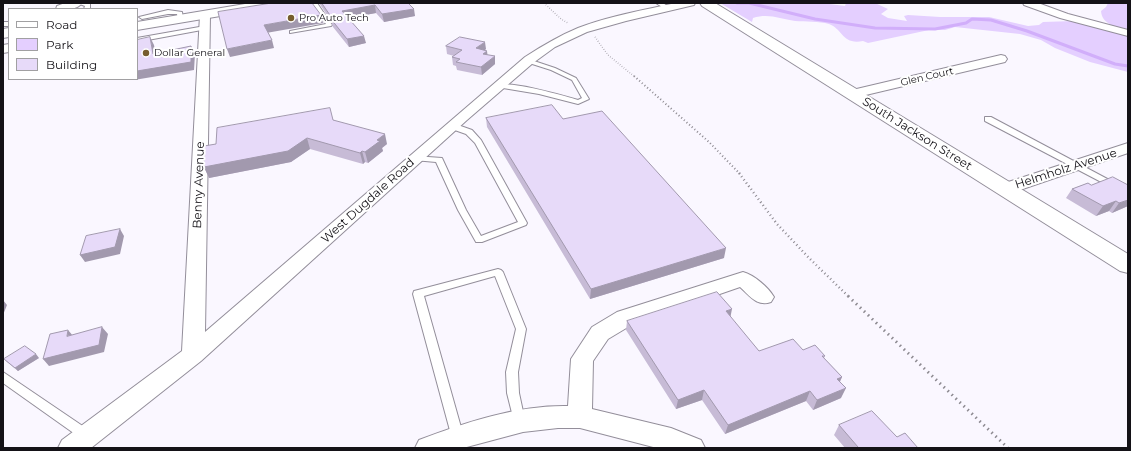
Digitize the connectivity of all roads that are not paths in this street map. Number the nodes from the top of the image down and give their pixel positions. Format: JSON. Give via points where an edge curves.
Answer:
{"nodes":[{"id":1,"x":76,"y":3,"type":"edge"},
{"id":2,"x":80,"y":3,"type":"edge"},
{"id":3,"x":274,"y":3,"type":"edge"},
{"id":4,"x":314,"y":3,"type":"edge"},
{"id":5,"x":690,"y":3,"type":"edge"},
{"id":6,"x":706,"y":3,"type":"edge"},
{"id":7,"x":1028,"y":3,"type":"edge"},
{"id":8,"x":663,"y":5,"type":"edge"},
{"id":9,"x":64,"y":8,"type":"edge"},
{"id":10,"x":87,"y":8,"type":"edge"},
{"id":11,"x":205,"y":21,"type":"junction"},
{"id":12,"x":139,"y":22,"type":"edge"},
{"id":13,"x":292,"y":32,"type":"edge"},
{"id":14,"x":1128,"y":33,"type":"edge"},
{"id":15,"x":138,"y":40,"type":"edge"},
{"id":16,"x":1001,"y":59,"type":"dead end"},
{"id":17,"x":528,"y":61,"type":"junction"},
{"id":18,"x":499,"y":86,"type":"junction"},
{"id":19,"x":853,"y":94,"type":"junction"},
{"id":20,"x":988,"y":119,"type":"dead end"},
{"id":21,"x":452,"y":126,"type":"junction"},
{"id":22,"x":1128,"y":148,"type":"edge"},
{"id":23,"x":416,"y":158,"type":"junction"},
{"id":24,"x":1075,"y":166,"type":"junction"},
{"id":25,"x":1005,"y":189,"type":"junction"},
{"id":26,"x":1128,"y":194,"type":"edge"},
{"id":27,"x":1124,"y":259,"type":"edge"},
{"id":28,"x":764,"y":297,"type":"dead end"},
{"id":29,"x":193,"y":355,"type":"junction"},
{"id":30,"x":3,"y":377,"type":"edge"},
{"id":31,"x":580,"y":417,"type":"junction"},
{"id":32,"x":519,"y":422,"type":"junction"},
{"id":33,"x":87,"y":436,"type":"junction"},
{"id":34,"x":458,"y":438,"type":"junction"},
{"id":35,"x":71,"y":448,"type":"edge"},
{"id":36,"x":428,"y":448,"type":"edge"},
{"id":37,"x":692,"y":448,"type":"edge"}],
"edges":[{"from":1,"to":9,"type":"street"},
{"from":2,"to":10,"type":"lane","via":[[88,5]]},
{"from":3,"to":11,"type":"street"},
{"from":4,"to":13,"type":"lane","via":[[329,25]]},
{"from":5,"to":8,"type":"street","name":"West Dugdale Road"},
{"from":6,"to":19,"type":"street","name":"South Jackson Street"},
{"from":7,"to":14,"type":"street","via":[[1064,16]]},
{"from":8,"to":17,"type":"street","name":"West Dugdale Road","via":[[582,30],[551,45]]},
{"from":11,"to":12,"type":"street","via":[[180,19]]},
{"from":11,"to":15,"type":"lane"},
{"from":11,"to":29,"type":"street","name":"Benny Avenue"},
{"from":16,"to":19,"type":"street","name":"Glen Court"},
{"from":17,"to":18,"type":"street","name":"West Dugdale Road"},
{"from":17,"to":18,"type":"lane","via":[[574,79],[586,99],[578,102],[517,87]]},
{"from":18,"to":21,"type":"street","name":"West Dugdale Road"},
{"from":19,"to":25,"type":"street","name":"South Jackson Street"},
{"from":20,"to":24,"type":"lane"},
{"from":21,"to":23,"type":"street","name":"West Dugdale Road"},
{"from":21,"to":23,"type":"lane","via":[[469,132],[478,142],[523,223],[480,240],[462,210],[439,160]]},
{"from":22,"to":24,"type":"street","name":"Helmholz Avenue"},
{"from":23,"to":29,"type":"street","name":"West Dugdale Road"},
{"from":24,"to":25,"type":"street","name":"Helmholz Avenue"},
{"from":24,"to":26,"type":"lane"},
{"from":25,"to":27,"type":"street","name":"South Jackson Street"},
{"from":28,"to":31,"type":"street","via":[[743,279],[625,318],[600,333],[582,359]]},
{"from":29,"to":33,"type":"street","name":"West Dugdale Road"},
{"from":30,"to":33,"type":"lane"},
{"from":31,"to":32,"type":"street","via":[[538,418]]},
{"from":31,"to":37,"type":"street","via":[[671,440]]},
{"from":32,"to":34,"type":"street"},
{"from":32,"to":34,"type":"lane","via":[[512,372],[521,329],[498,272],[418,294]]},
{"from":33,"to":35,"type":"street","name":"West Dugdale Road"},
{"from":34,"to":36,"type":"street"}]}
